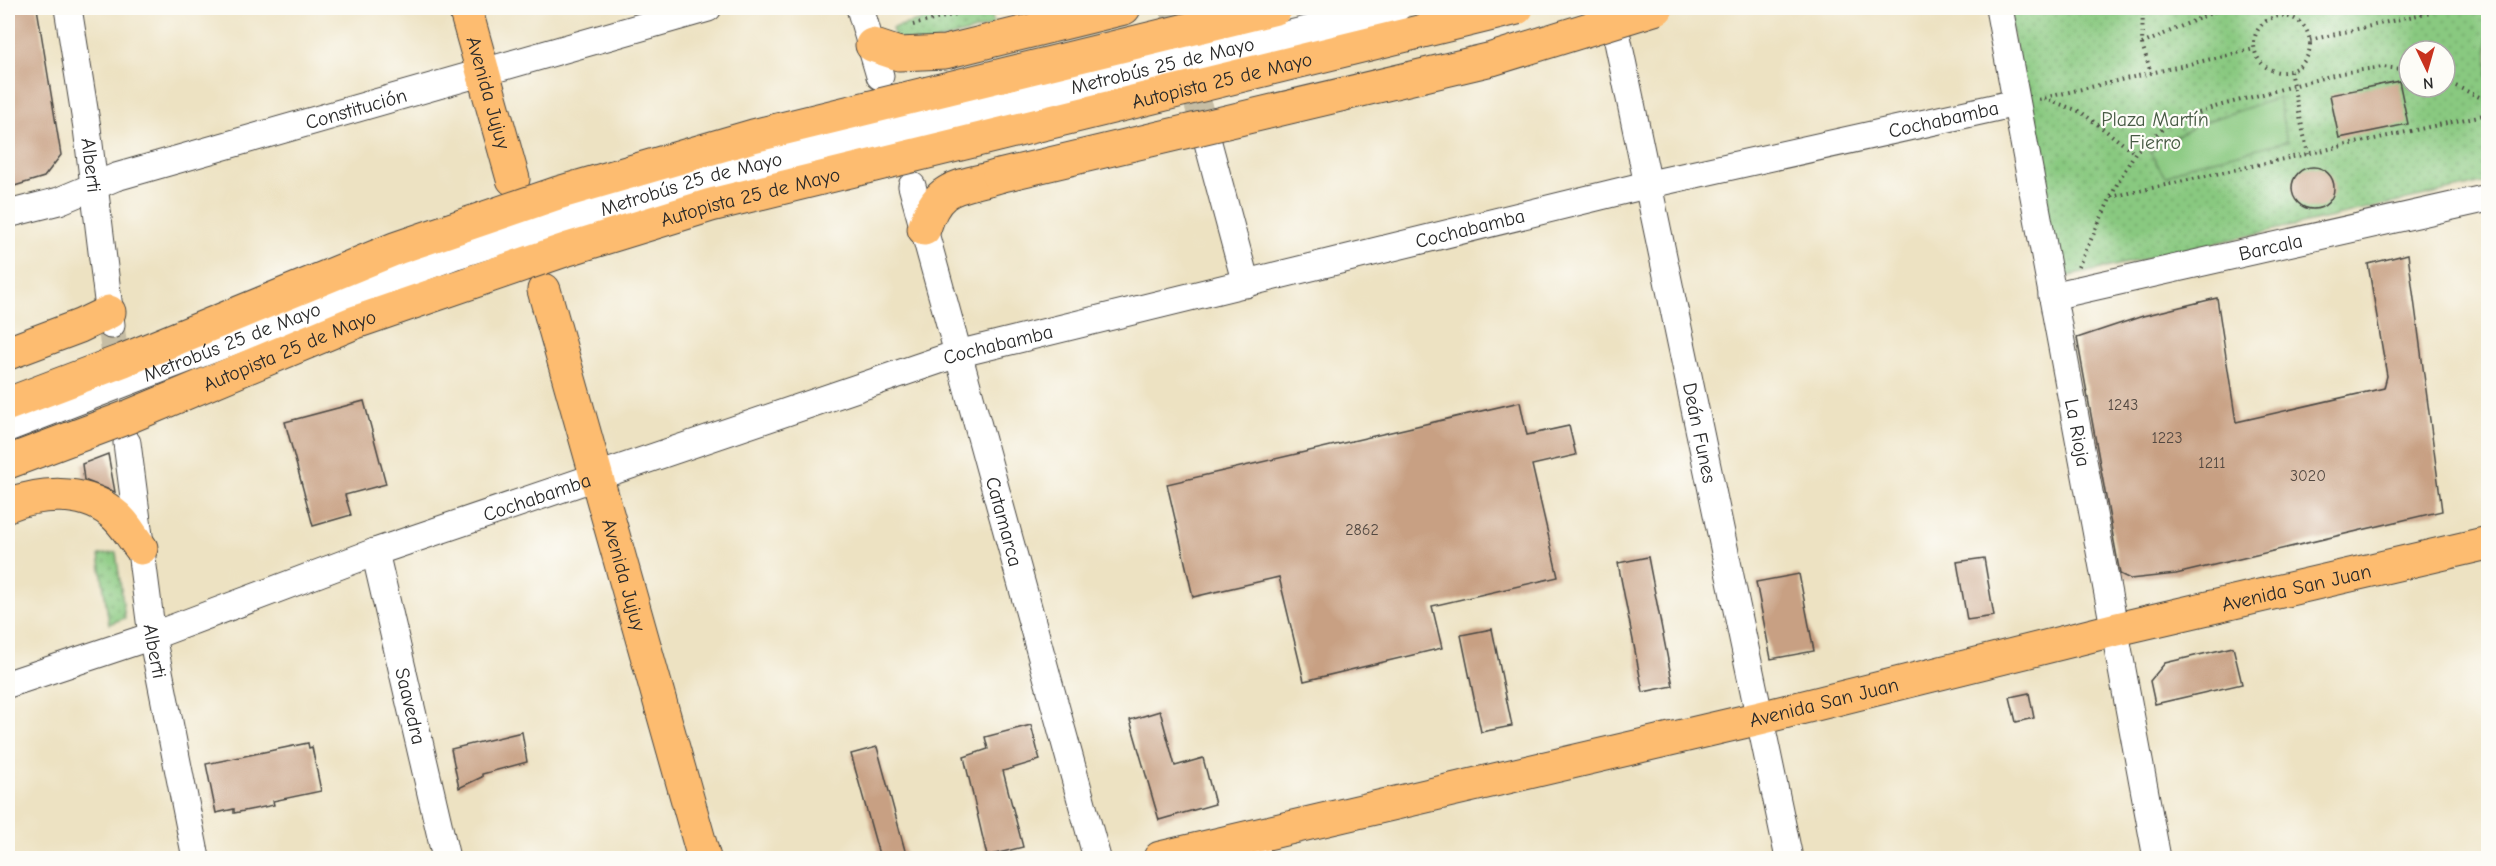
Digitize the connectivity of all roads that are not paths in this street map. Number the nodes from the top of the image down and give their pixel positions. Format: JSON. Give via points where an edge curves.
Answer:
{"nodes":[{"id":1,"x":68,"y":8,"type":"edge"},
{"id":2,"x":465,"y":8,"type":"edge"},
{"id":3,"x":708,"y":8,"type":"edge"},
{"id":4,"x":860,"y":8,"type":"edge"},
{"id":5,"x":1124,"y":8,"type":"edge"},
{"id":6,"x":1276,"y":8,"type":"edge"},
{"id":7,"x":1397,"y":8,"type":"edge"},
{"id":8,"x":1517,"y":8,"type":"edge"},
{"id":9,"x":1611,"y":8,"type":"edge"},
{"id":10,"x":1657,"y":8,"type":"edge"},
{"id":11,"x":1999,"y":8,"type":"edge"},
{"id":12,"x":876,"y":61,"type":"joint"},
{"id":13,"x":482,"y":71,"type":"junction"},
{"id":14,"x":2029,"y":100,"type":"junction"},
{"id":15,"x":1207,"y":139,"type":"tunnel mouth"},
{"id":16,"x":513,"y":179,"type":"dead end"},
{"id":17,"x":1646,"y":185,"type":"junction"},
{"id":18,"x":912,"y":186,"type":"dead end"},
{"id":19,"x":94,"y":187,"type":"junction"},
{"id":20,"x":2488,"y":198,"type":"edge"},
{"id":21,"x":8,"y":214,"type":"edge"},
{"id":22,"x":924,"y":229,"type":"junction"},
{"id":23,"x":1246,"y":284,"type":"junction"},
{"id":24,"x":544,"y":290,"type":"dead end"},
{"id":25,"x":2059,"y":294,"type":"junction"},
{"id":26,"x":110,"y":318,"type":"joint"},
{"id":27,"x":8,"y":353,"type":"edge"},
{"id":28,"x":957,"y":354,"type":"junction"},
{"id":29,"x":8,"y":404,"type":"edge"},
{"id":30,"x":8,"y":428,"type":"edge"},
{"id":31,"x":127,"y":443,"type":"tunnel mouth"},
{"id":32,"x":8,"y":462,"type":"edge"},
{"id":33,"x":595,"y":478,"type":"junction"},
{"id":34,"x":17,"y":502,"type":"edge"},
{"id":35,"x":2488,"y":543,"type":"edge"},
{"id":36,"x":141,"y":548,"type":"junction"},
{"id":37,"x":375,"y":552,"type":"junction"},
{"id":38,"x":2113,"y":630,"type":"junction"},
{"id":39,"x":152,"y":636,"type":"junction"},
{"id":40,"x":8,"y":684,"type":"edge"},
{"id":41,"x":1760,"y":718,"type":"junction"},
{"id":42,"x":1256,"y":848,"type":"edge"},
{"id":43,"x":196,"y":858,"type":"edge"},
{"id":44,"x":446,"y":858,"type":"edge"},
{"id":45,"x":704,"y":858,"type":"edge"},
{"id":46,"x":1097,"y":858,"type":"edge"},
{"id":47,"x":1160,"y":858,"type":"edge"},
{"id":48,"x":1789,"y":858,"type":"edge"},
{"id":49,"x":2157,"y":858,"type":"edge"}],
"edges":[{"from":1,"to":19,"type":"street","name":"Alberti"},
{"from":2,"to":13,"type":"main road","name":"Avenida Jujuy"},
{"from":3,"to":13,"type":"street","name":"Constitución"},
{"from":4,"to":12,"type":"street"},
{"from":5,"to":12,"type":"main road","via":[[925,54],[899,54]]},
{"from":6,"to":29,"type":"main road","bridge":true,"via":[[763,133],[558,193],[397,248]]},
{"from":7,"to":30,"type":"street","name":"Metrobús 25 de Mayo","bridge":true,"via":[[707,176],[456,255]]},
{"from":8,"to":32,"type":"main road","name":"Autopista 25 de Mayo","bridge":true,"via":[[711,205],[353,323],[128,417]]},
{"from":9,"to":17,"type":"street","name":"Deán Funes"},
{"from":10,"to":22,"type":"main road","bridge":true,"via":[[1492,59],[999,176],[940,195]]},
{"from":11,"to":14,"type":"street","name":"La Rioja"},
{"from":13,"to":16,"type":"main road","name":"Avenida Jujuy"},
{"from":13,"to":19,"type":"street","name":"Constitución","via":[[116,177]]},
{"from":14,"to":17,"type":"street","name":"Cochabamba"},
{"from":14,"to":25,"type":"street","name":"La Rioja"},
{"from":15,"to":23,"type":"street"},
{"from":17,"to":23,"type":"street","name":"Cochabamba"},
{"from":17,"to":41,"type":"street","name":"Deán Funes"},
{"from":18,"to":22,"type":"street","name":"Catamarca"},
{"from":19,"to":21,"type":"street","name":"Constitución"},
{"from":19,"to":26,"type":"street","name":"Alberti"},
{"from":20,"to":25,"type":"street","name":"Barcala"},
{"from":22,"to":28,"type":"street","name":"Catamarca"},
{"from":23,"to":28,"type":"street","name":"Cochabamba"},
{"from":24,"to":33,"type":"main road","name":"Avenida Jujuy"},
{"from":25,"to":38,"type":"street","name":"La Rioja"},
{"from":26,"to":27,"type":"main road"},
{"from":28,"to":33,"type":"street","name":"Cochabamba"},
{"from":28,"to":46,"type":"street","name":"Catamarca"},
{"from":31,"to":36,"type":"street","name":"Alberti"},
{"from":33,"to":37,"type":"street","name":"Cochabamba"},
{"from":33,"to":45,"type":"main road","name":"Avenida Jujuy"},
{"from":34,"to":36,"type":"main road","via":[[64,496],[104,507],[118,517]]},
{"from":35,"to":38,"type":"main road","name":"Avenida San Juan"},
{"from":36,"to":39,"type":"street","name":"Alberti"},
{"from":37,"to":39,"type":"street","name":"Cochabamba"},
{"from":37,"to":44,"type":"street","name":"Saavedra"},
{"from":38,"to":41,"type":"main road","name":"Avenida San Juan"},
{"from":38,"to":49,"type":"street","name":"La Rioja"},
{"from":39,"to":40,"type":"street","name":"Cochabamba"},
{"from":39,"to":43,"type":"street","name":"Alberti"},
{"from":41,"to":42,"type":"main road","name":"Avenida San Juan"},
{"from":41,"to":48,"type":"street","name":"Deán Funes"},
{"from":42,"to":47,"type":"main road","name":"Avenida San Juan"}]}
